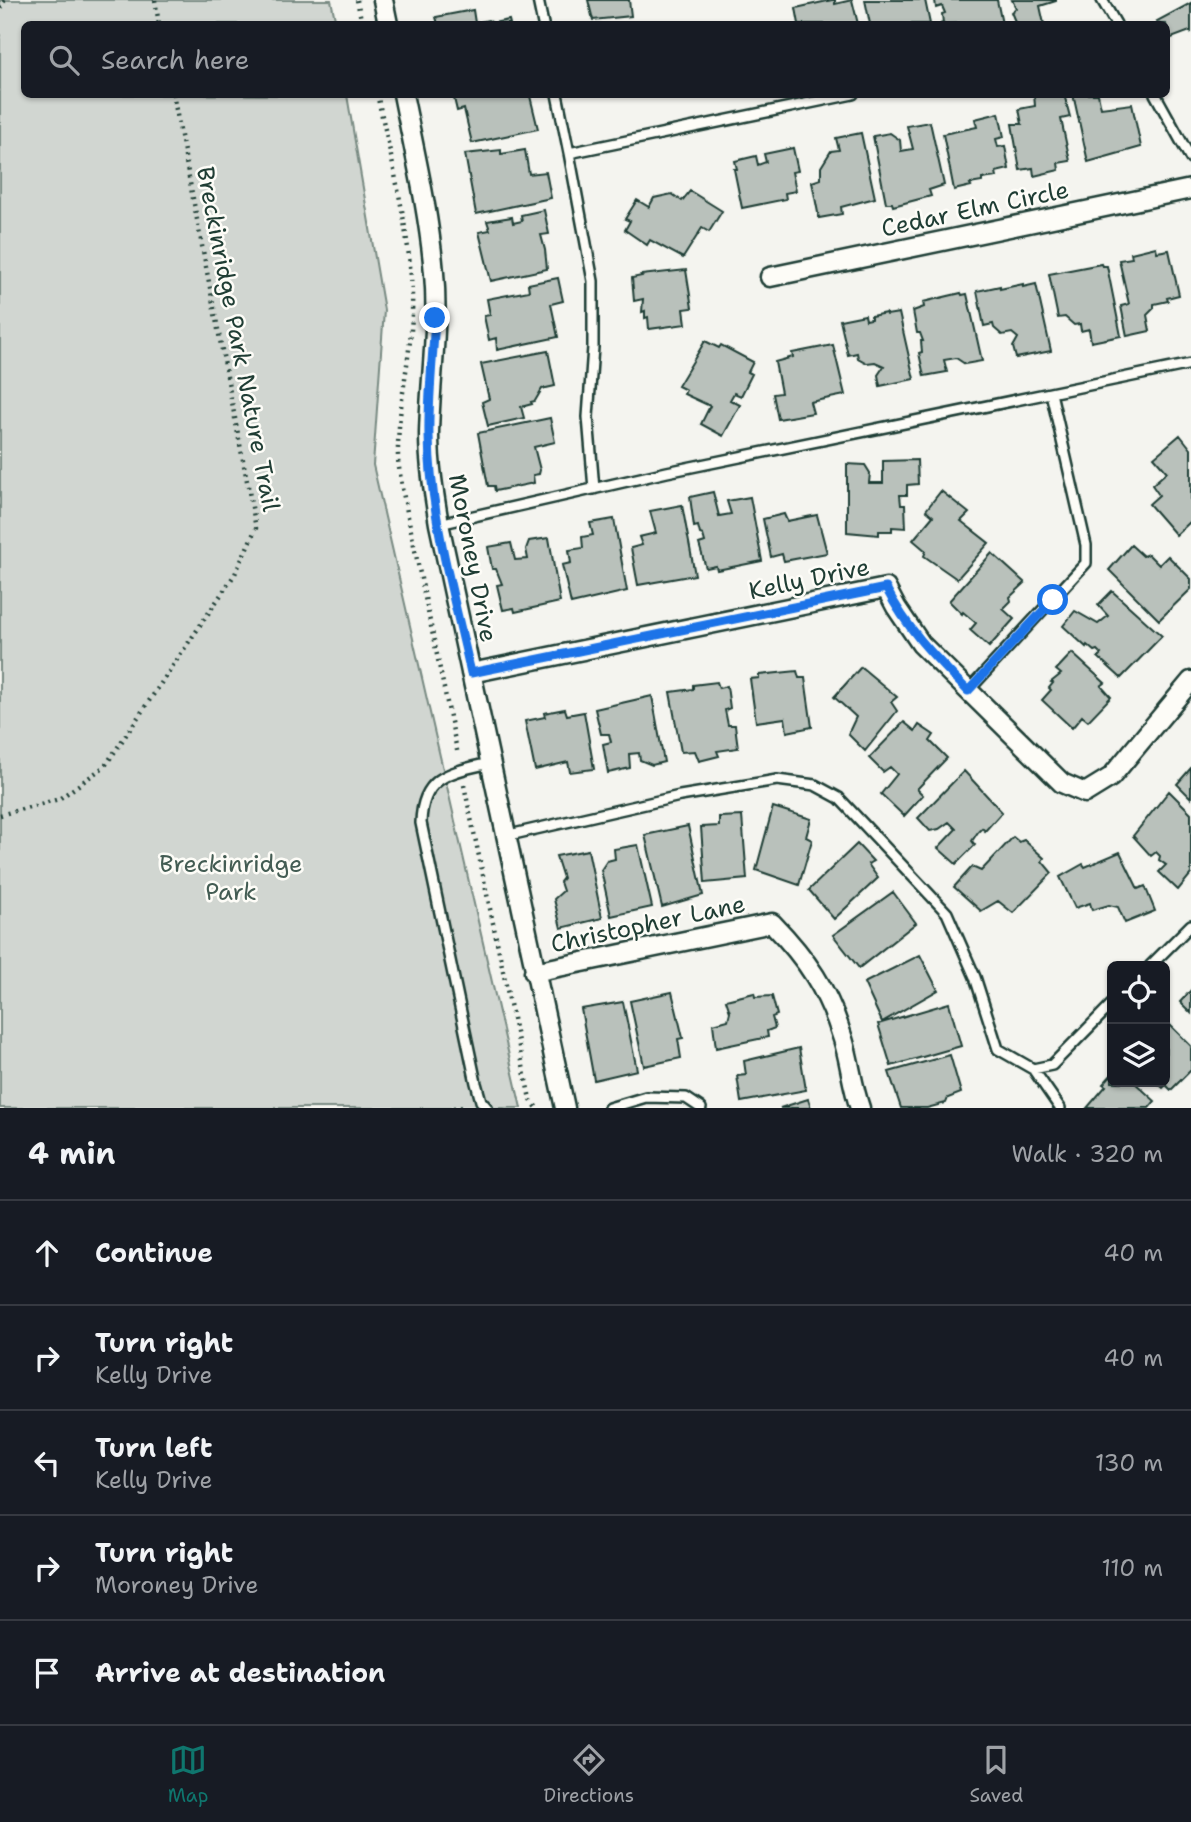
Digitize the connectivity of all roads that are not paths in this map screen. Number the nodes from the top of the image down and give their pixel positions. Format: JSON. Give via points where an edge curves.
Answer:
{"nodes":[{"id":1,"x":383,"y":0,"type":"edge"},
{"id":2,"x":538,"y":0,"type":"edge"},
{"id":3,"x":1102,"y":0,"type":"edge"},
{"id":4,"x":387,"y":21,"type":"edge"},
{"id":5,"x":542,"y":21,"type":"edge"},
{"id":6,"x":1114,"y":21,"type":"edge"},
{"id":7,"x":404,"y":98,"type":"edge"},
{"id":8,"x":558,"y":98,"type":"edge"},
{"id":9,"x":834,"y":98,"type":"edge"},
{"id":10,"x":1157,"y":98,"type":"edge"},
{"id":11,"x":569,"y":153,"type":"junction"},
{"id":12,"x":1191,"y":159,"type":"edge"},
{"id":13,"x":1191,"y":189,"type":"edge"},
{"id":14,"x":770,"y":277,"type":"dead end"},
{"id":15,"x":1191,"y":364,"type":"edge"},
{"id":16,"x":1051,"y":393,"type":"junction"},
{"id":17,"x":594,"y":489,"type":"junction"},
{"id":18,"x":439,"y":524,"type":"junction"},
{"id":19,"x":471,"y":673,"type":"junction"},
{"id":20,"x":1191,"y":681,"type":"edge"},
{"id":21,"x":968,"y":691,"type":"junction"},
{"id":22,"x":490,"y":762,"type":"junction"},
{"id":23,"x":505,"y":836,"type":"junction"},
{"id":24,"x":1191,"y":925,"type":"edge"},
{"id":25,"x":1155,"y":961,"type":"edge"},
{"id":26,"x":534,"y":972,"type":"junction"},
{"id":27,"x":1107,"y":1009,"type":"edge"},
{"id":28,"x":1033,"y":1069,"type":"junction"},
{"id":29,"x":487,"y":1108,"type":"edge"},
{"id":30,"x":565,"y":1108,"type":"edge"},
{"id":31,"x":609,"y":1108,"type":"edge"},
{"id":32,"x":701,"y":1108,"type":"edge"},
{"id":33,"x":860,"y":1108,"type":"edge"},
{"id":34,"x":1060,"y":1108,"type":"edge"}],
"edges":[{"from":1,"to":4,"type":"street"},
{"from":2,"to":5,"type":"lane"},
{"from":3,"to":6,"type":"lane"},
{"from":7,"to":18,"type":"street","name":"Moroney Drive","via":[[434,274],[429,436]]},
{"from":8,"to":11,"type":"lane"},
{"from":9,"to":11,"type":"lane"},
{"from":10,"to":12,"type":"lane"},
{"from":11,"to":17,"type":"lane","via":[[593,281],[588,417]]},
{"from":13,"to":14,"type":"street","name":"Cedar Elm Circle"},
{"from":15,"to":16,"type":"lane"},
{"from":16,"to":17,"type":"lane"},
{"from":16,"to":21,"type":"lane","via":[[1086,545],[1086,563]]},
{"from":17,"to":18,"type":"lane"},
{"from":18,"to":19,"type":"street","name":"Moroney Drive"},
{"from":19,"to":21,"type":"street","name":"Kelly Drive","via":[[886,588],[922,644]]},
{"from":19,"to":22,"type":"street","name":"Moroney Drive"},
{"from":20,"to":21,"type":"street","name":"Kelly Drive","via":[[1111,777],[1085,793],[1062,783]]},
{"from":22,"to":23,"type":"street","name":"Moroney Drive"},
{"from":22,"to":29,"type":"lane","via":[[450,772],[431,786],[421,810],[476,1083]]},
{"from":23,"to":26,"type":"street","name":"Moroney Drive"},
{"from":23,"to":28,"type":"lane","via":[[680,796],[777,780],[816,785],[839,798],[947,913],[975,977],[998,1049]]},
{"from":24,"to":25,"type":"lane"},
{"from":26,"to":30,"type":"street","name":"Moroney Drive"},
{"from":26,"to":33,"type":"street","name":"Christopher Lane","via":[[772,923],[800,951],[828,996]]},
{"from":27,"to":28,"type":"lane","via":[[1052,1065]]},
{"from":28,"to":34,"type":"lane"},
{"from":31,"to":32,"type":"lane","via":[[646,1097],[687,1098]]}]}
